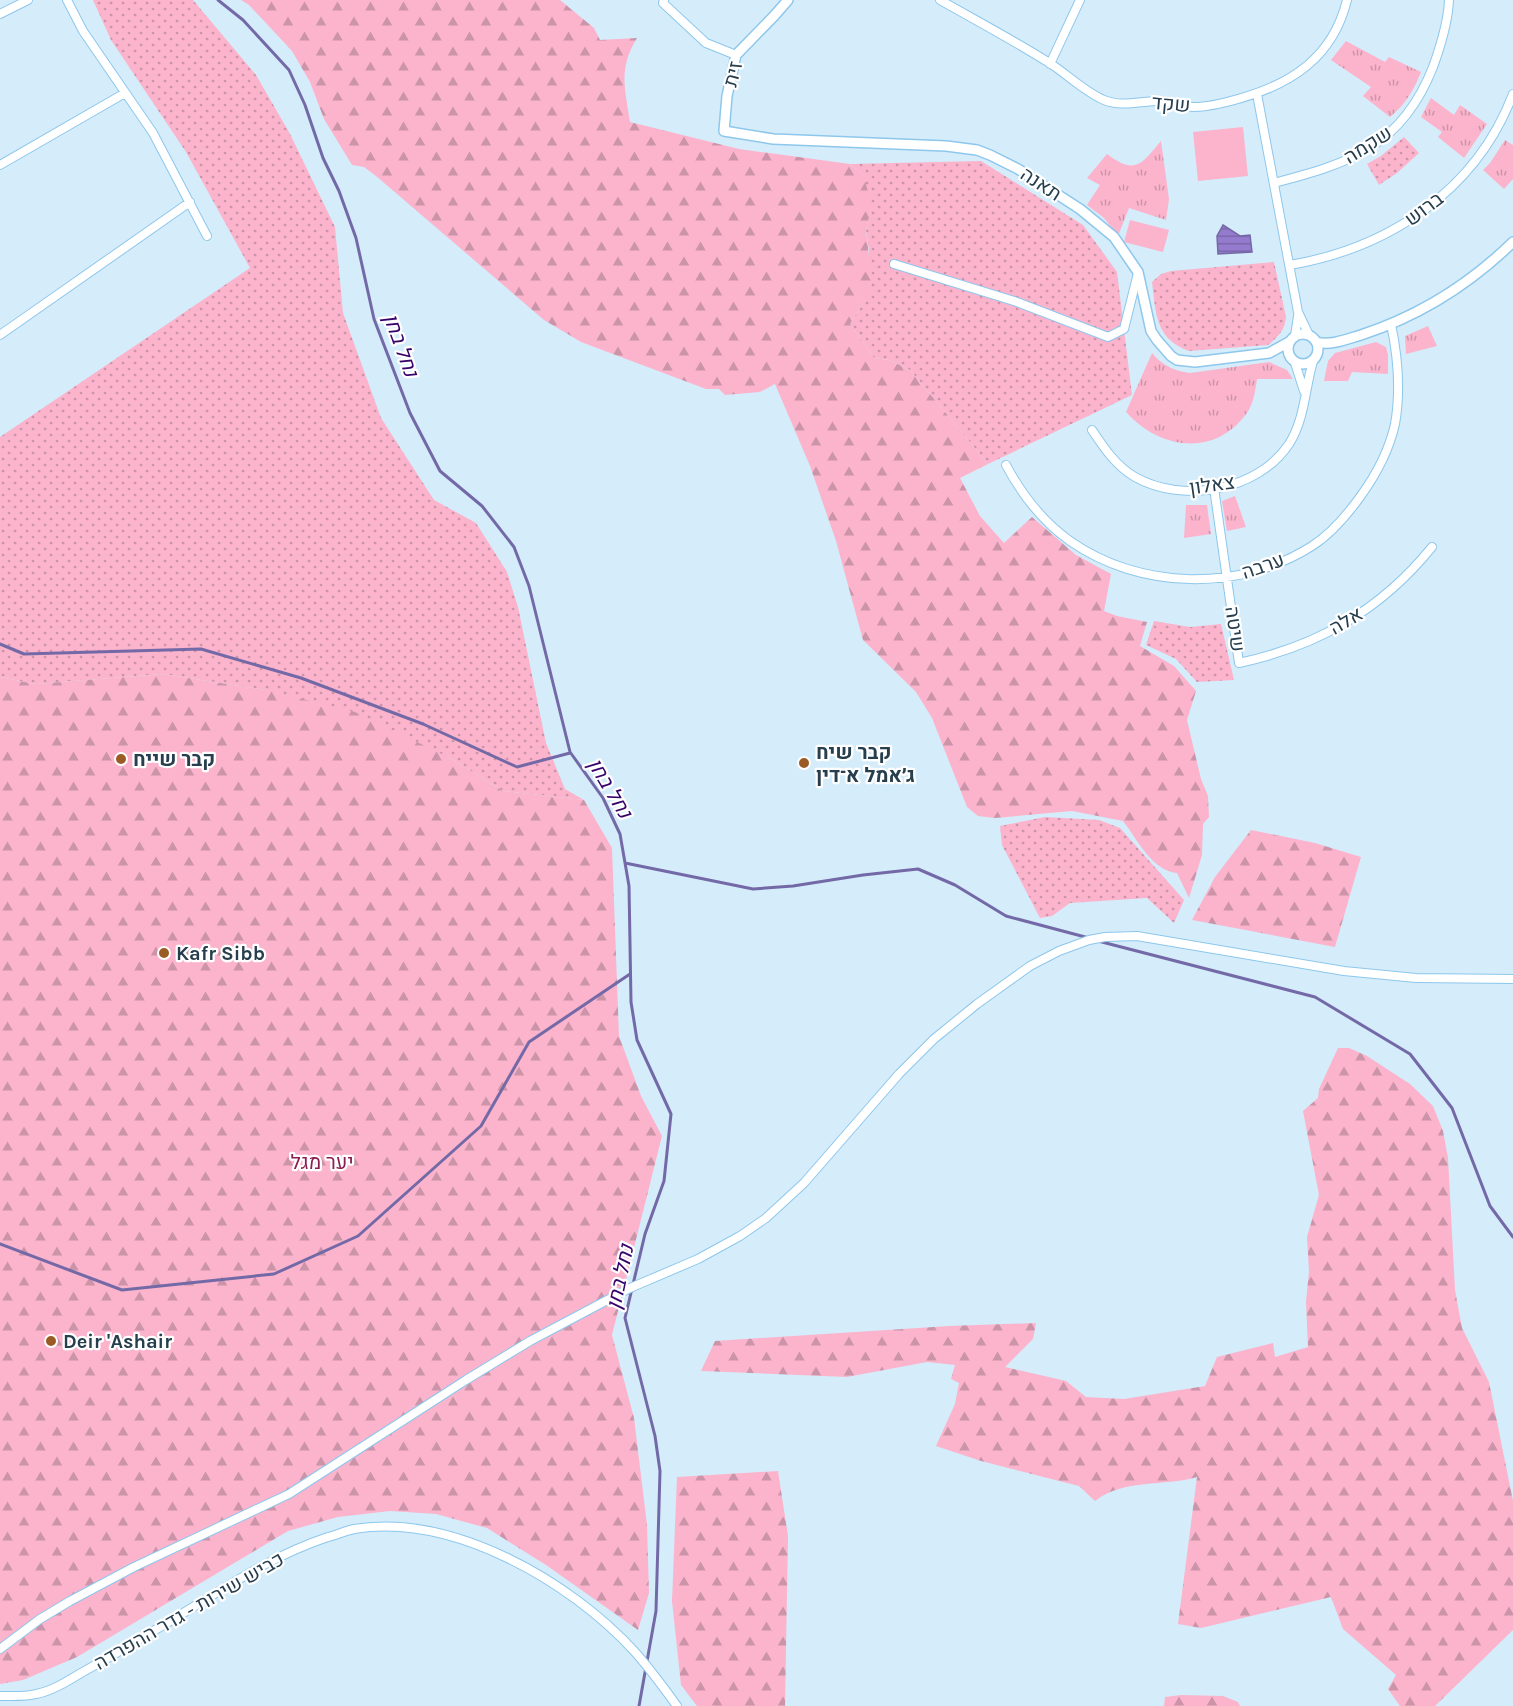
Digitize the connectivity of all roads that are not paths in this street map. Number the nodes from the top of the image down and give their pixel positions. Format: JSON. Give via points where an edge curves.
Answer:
{"nodes":[{"id":1,"x":27,"y":0,"type":"edge"},
{"id":2,"x":67,"y":0,"type":"edge"},
{"id":3,"x":664,"y":0,"type":"edge"},
{"id":4,"x":788,"y":0,"type":"edge"},
{"id":5,"x":940,"y":0,"type":"edge"},
{"id":6,"x":1080,"y":0,"type":"edge"},
{"id":7,"x":1347,"y":0,"type":"edge"},
{"id":8,"x":1449,"y":0,"type":"edge"},
{"id":9,"x":0,"y":14,"type":"edge"},
{"id":10,"x":736,"y":55,"type":"junction"},
{"id":11,"x":1050,"y":64,"type":"junction"},
{"id":12,"x":125,"y":93,"type":"junction"},
{"id":13,"x":1257,"y":94,"type":"junction"},
{"id":14,"x":1513,"y":94,"type":"edge"},
{"id":15,"x":724,"y":131,"type":"joint"},
{"id":16,"x":0,"y":165,"type":"edge"},
{"id":17,"x":1274,"y":183,"type":"junction"},
{"id":18,"x":190,"y":202,"type":"junction"},
{"id":19,"x":207,"y":236,"type":"dead end"},
{"id":20,"x":1513,"y":243,"type":"edge"},
{"id":21,"x":894,"y":264,"type":"dead end"},
{"id":22,"x":1290,"y":265,"type":"junction"},
{"id":23,"x":1138,"y":272,"type":"junction"},
{"id":24,"x":1298,"y":312,"type":"junction"},
{"id":25,"x":1391,"y":324,"type":"junction"},
{"id":26,"x":0,"y":335,"type":"edge"},
{"id":27,"x":1313,"y":338,"type":"junction"},
{"id":28,"x":1292,"y":339,"type":"junction"},
{"id":29,"x":1335,"y":342,"type":"junction"},
{"id":30,"x":1269,"y":353,"type":"junction"},
{"id":31,"x":1315,"y":358,"type":"junction"},
{"id":32,"x":1293,"y":361,"type":"junction"},
{"id":33,"x":1305,"y":395,"type":"junction"},
{"id":34,"x":1092,"y":430,"type":"dead end"},
{"id":35,"x":1006,"y":465,"type":"dead end"},
{"id":36,"x":1214,"y":489,"type":"junction"},
{"id":37,"x":1432,"y":547,"type":"dead end"},
{"id":38,"x":1227,"y":578,"type":"junction"},
{"id":39,"x":1239,"y":663,"type":"joint"},
{"id":40,"x":1513,"y":979,"type":"edge"},
{"id":41,"x":0,"y":1649,"type":"edge"},
{"id":42,"x":0,"y":1696,"type":"edge"},
{"id":43,"x":677,"y":1706,"type":"edge"}],
"edges":[{"from":1,"to":9,"type":"street"},
{"from":2,"to":12,"type":"street"},
{"from":3,"to":10,"type":"street","via":[[706,43]]},
{"from":4,"to":10,"type":"street","name":"זית"},
{"from":5,"to":11,"type":"street","name":"שקד"},
{"from":6,"to":11,"type":"street"},
{"from":7,"to":13,"type":"street","name":"שקד","via":[[1337,30],[1307,66],[1287,81]]},
{"from":8,"to":17,"type":"street","name":"שקמה","via":[[1444,33],[1427,82],[1398,126],[1346,160]]},
{"from":10,"to":15,"type":"street","name":"זית"},
{"from":11,"to":13,"type":"street","name":"שקד","via":[[1113,103],[1166,101],[1203,106]]},
{"from":12,"to":16,"type":"street"},
{"from":12,"to":18,"type":"street","via":[[153,133]]},
{"from":13,"to":17,"type":"street"},
{"from":14,"to":22,"type":"street","name":"ברוש","via":[[1491,137],[1466,171],[1433,204],[1371,242],[1323,260]]},
{"from":15,"to":23,"type":"street","name":"תאנה","via":[[773,139],[946,146],[990,154],[1092,218],[1122,246]]},
{"from":17,"to":22,"type":"street"},
{"from":18,"to":19,"type":"street"},
{"from":18,"to":26,"type":"street"},
{"from":20,"to":25,"type":"street","via":[[1444,298]]},
{"from":21,"to":23,"type":"street","via":[[1017,302],[1108,337],[1124,328]]},
{"from":22,"to":24,"type":"street"},
{"from":23,"to":30,"type":"street","name":"תאנה","via":[[1151,331],[1177,360],[1195,362]]},
{"from":24,"to":27,"type":"street"},
{"from":24,"to":28,"type":"street"},
{"from":25,"to":29,"type":"street"},
{"from":25,"to":38,"type":"street","name":"ערבה","via":[[1399,381],[1395,425],[1366,489],[1340,522],[1312,546]]},
{"from":27,"to":28,"type":"street","via":[[1304,334]]},
{"from":27,"to":29,"type":"street","via":[[1327,344]]},
{"from":27,"to":31,"type":"street","via":[[1318,346]]},
{"from":28,"to":30,"type":"street","name":"תאנה"},
{"from":28,"to":32,"type":"street","via":[[1288,351]]},
{"from":29,"to":31,"type":"street"},
{"from":30,"to":32,"type":"street","name":"תאנה"},
{"from":31,"to":32,"type":"street","via":[[1304,365]]},
{"from":31,"to":33,"type":"street","name":"צאלון"},
{"from":32,"to":33,"type":"street","name":"צאלון"},
{"from":33,"to":36,"type":"street","name":"צאלון","via":[[1296,432],[1276,459],[1247,479]]},
{"from":34,"to":36,"type":"street","name":"צאלון","via":[[1113,459],[1137,478],[1167,488]]},
{"from":35,"to":38,"type":"street","name":"ערבה","via":[[1042,517],[1091,554],[1158,577]]},
{"from":36,"to":38,"type":"street","name":"שיטה"},
{"from":37,"to":39,"type":"street","name":"אלה","via":[[1400,583],[1361,614],[1292,648]]},
{"from":38,"to":39,"type":"street","name":"שיטה"},
{"from":40,"to":41,"type":"street","via":[[1416,978],[1344,971],[1137,936],[1097,938],[1059,951],[976,1004],[934,1039],[804,1183],[740,1236],[530,1341],[289,1494],[79,1597],[40,1619]]},
{"from":42,"to":43,"type":"street","name":"כביש שירות - גדר ההפרדה","via":[[36,1694],[61,1684],[250,1571],[307,1544],[352,1530],[385,1526],[424,1530],[478,1544],[558,1587],[635,1652]]}]}
